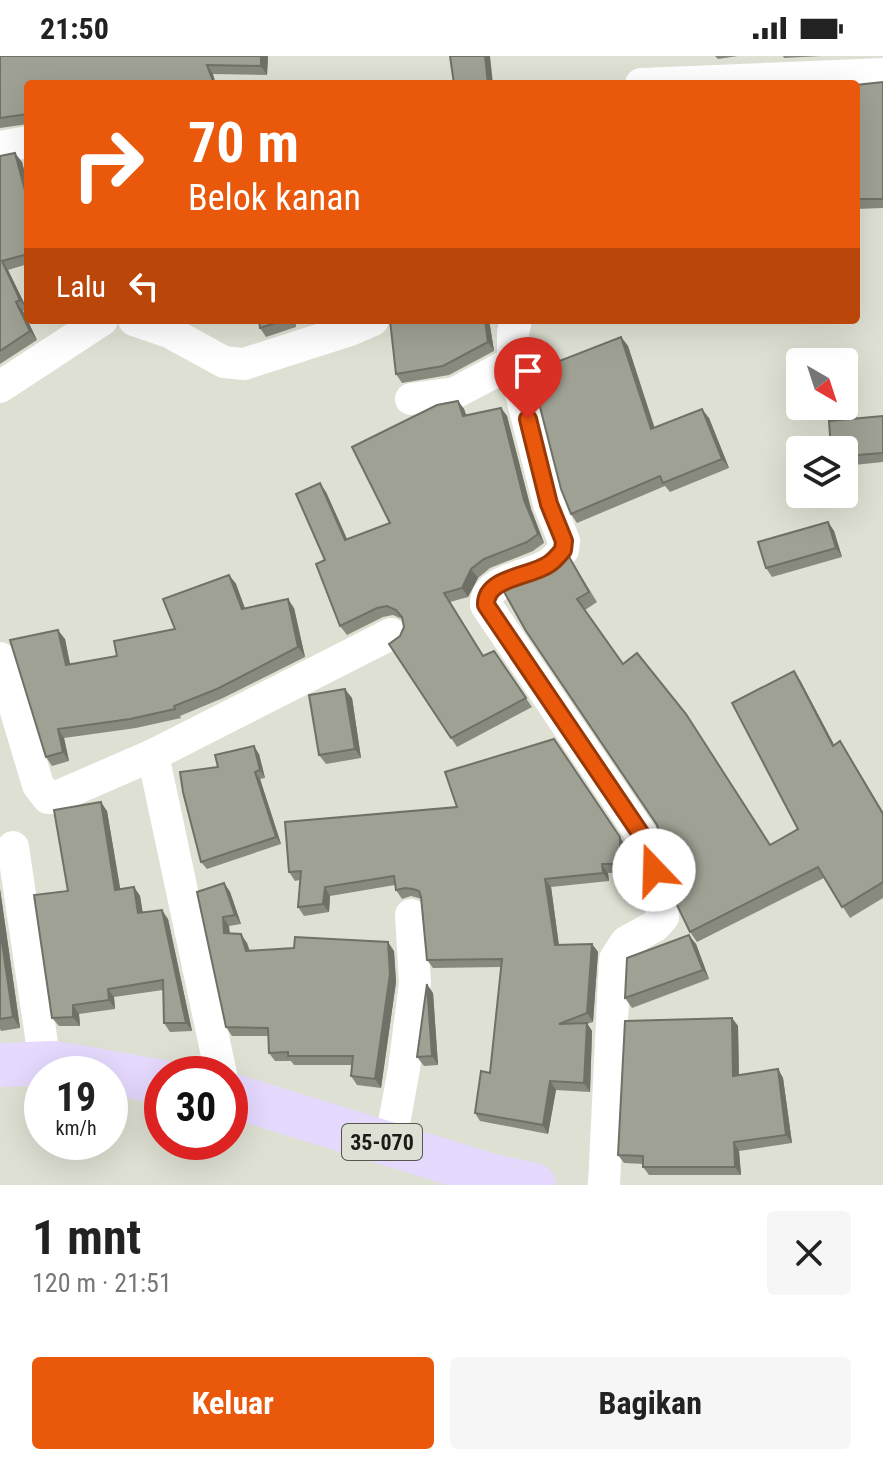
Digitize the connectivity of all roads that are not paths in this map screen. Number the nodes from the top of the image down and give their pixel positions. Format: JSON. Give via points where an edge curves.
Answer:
{"nodes":[{"id":1,"x":654,"y":74,"type":"edge"},
{"id":2,"x":883,"y":74,"type":"edge"},
{"id":3,"x":24,"y":143,"type":"edge"},
{"id":4,"x":0,"y":147,"type":"edge"},
{"id":5,"x":96,"y":324,"type":"edge"},
{"id":6,"x":146,"y":324,"type":"edge"},
{"id":7,"x":354,"y":324,"type":"edge"},
{"id":8,"x":515,"y":324,"type":"edge"},
{"id":9,"x":184,"y":330,"type":"edge"},
{"id":10,"x":513,"y":362,"type":"junction"},
{"id":11,"x":0,"y":387,"type":"edge"},
{"id":12,"x":411,"y":399,"type":"dead end"},
{"id":13,"x":391,"y":634,"type":"dead end"},
{"id":14,"x":0,"y":658,"type":"edge"},
{"id":15,"x":153,"y":755,"type":"junction"},
{"id":16,"x":13,"y":847,"type":"dead end"},
{"id":17,"x":411,"y":915,"type":"dead end"},
{"id":18,"x":44,"y":1056,"type":"edge"},
{"id":19,"x":217,"y":1056,"type":"edge"},
{"id":20,"x":24,"y":1064,"type":"edge"},
{"id":21,"x":0,"y":1065,"type":"edge"},
{"id":22,"x":248,"y":1101,"type":"edge"},
{"id":23,"x":390,"y":1145,"type":"junction"},
{"id":24,"x":534,"y":1185,"type":"edge"},
{"id":25,"x":604,"y":1185,"type":"edge"}],
"edges":[{"from":1,"to":2,"type":"street"},
{"from":3,"to":4,"type":"street"},
{"from":5,"to":11,"type":"street"},
{"from":6,"to":9,"type":"street","via":[[169,332]]},
{"from":7,"to":9,"type":"street","via":[[244,364],[224,362]]},
{"from":8,"to":10,"type":"street"},
{"from":10,"to":12,"type":"street","via":[[467,388]]},
{"from":10,"to":25,"type":"street","via":[[549,504],[564,541],[563,550],[549,564],[503,582],[485,599],[486,605],[649,846],[663,917],[626,942],[615,959]]},
{"from":13,"to":15,"type":"street"},
{"from":14,"to":15,"type":"street","via":[[38,785],[48,798]]},
{"from":15,"to":19,"type":"street"},
{"from":16,"to":18,"type":"street"},
{"from":17,"to":23,"type":"street","via":[[415,983]]},
{"from":20,"to":21,"type":"main road"},
{"from":22,"to":23,"type":"main road","number":"35-070"},
{"from":23,"to":24,"type":"main road","number":"35-070"}]}
